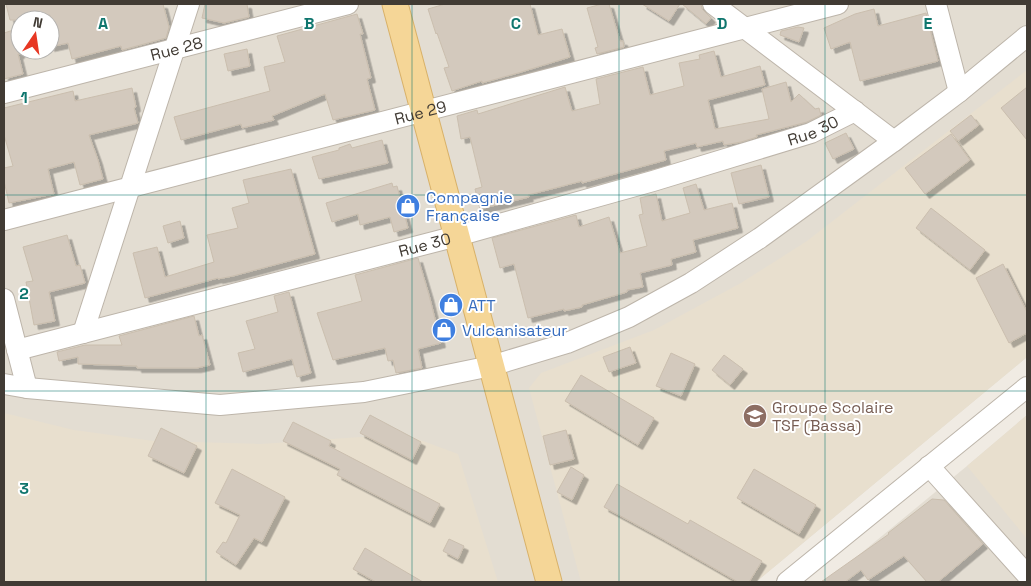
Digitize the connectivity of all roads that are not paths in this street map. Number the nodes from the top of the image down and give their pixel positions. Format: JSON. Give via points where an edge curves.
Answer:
{"nodes":[{"id":1,"x":189,"y":4,"type":"edge"},
{"id":2,"x":348,"y":4,"type":"edge"},
{"id":3,"x":395,"y":4,"type":"edge"},
{"id":4,"x":713,"y":4,"type":"edge"},
{"id":5,"x":838,"y":4,"type":"edge"},
{"id":6,"x":936,"y":4,"type":"edge"},
{"id":7,"x":314,"y":8,"type":"edge"},
{"id":8,"x":746,"y":28,"type":"junction"},
{"id":9,"x":1027,"y":36,"type":"edge"},
{"id":10,"x":175,"y":49,"type":"junction"},
{"id":11,"x":958,"y":92,"type":"junction"},
{"id":12,"x":4,"y":93,"type":"edge"},
{"id":13,"x":424,"y":111,"type":"junction"},
{"id":14,"x":855,"y":111,"type":"junction"},
{"id":15,"x":894,"y":141,"type":"junction"},
{"id":16,"x":130,"y":187,"type":"junction"},
{"id":17,"x":4,"y":220,"type":"edge"},
{"id":18,"x":457,"y":236,"type":"junction"},
{"id":19,"x":4,"y":299,"type":"edge"},
{"id":20,"x":83,"y":333,"type":"junction"},
{"id":21,"x":17,"y":350,"type":"junction"},
{"id":22,"x":491,"y":366,"type":"junction"},
{"id":23,"x":4,"y":384,"type":"edge"},
{"id":24,"x":1027,"y":387,"type":"edge"},
{"id":25,"x":27,"y":388,"type":"junction"},
{"id":26,"x":929,"y":466,"type":"junction"},
{"id":27,"x":1027,"y":575,"type":"edge"},
{"id":28,"x":799,"y":578,"type":"edge"},
{"id":29,"x":549,"y":582,"type":"edge"}],
"edges":[{"from":1,"to":10,"type":"street"},
{"from":2,"to":7,"type":"street","name":"Rue 28"},
{"from":3,"to":13,"type":"main road"},
{"from":4,"to":8,"type":"street"},
{"from":5,"to":8,"type":"street","name":"Rue 29"},
{"from":6,"to":11,"type":"street"},
{"from":7,"to":10,"type":"street","name":"Rue 28"},
{"from":8,"to":13,"type":"street","name":"Rue 29"},
{"from":8,"to":14,"type":"street"},
{"from":9,"to":11,"type":"street"},
{"from":10,"to":12,"type":"street","name":"Rue 28"},
{"from":10,"to":16,"type":"street"},
{"from":11,"to":15,"type":"street"},
{"from":13,"to":16,"type":"street","name":"Rue 29"},
{"from":13,"to":18,"type":"main road"},
{"from":14,"to":15,"type":"street"},
{"from":14,"to":18,"type":"street","name":"Rue 30","via":[[811,133]]},
{"from":15,"to":22,"type":"street","via":[[760,238],[692,283],[630,318],[567,343]]},
{"from":16,"to":17,"type":"street","name":"Rue 29"},
{"from":16,"to":20,"type":"street"},
{"from":18,"to":20,"type":"street","name":"Rue 30"},
{"from":18,"to":22,"type":"main road"},
{"from":19,"to":21,"type":"street"},
{"from":20,"to":21,"type":"street","name":"Rue 30"},
{"from":21,"to":25,"type":"street"},
{"from":22,"to":25,"type":"street","via":[[364,392],[220,405]]},
{"from":22,"to":29,"type":"main road"},
{"from":23,"to":25,"type":"street"},
{"from":24,"to":26,"type":"street"},
{"from":26,"to":27,"type":"street"},
{"from":26,"to":28,"type":"street"}]}
